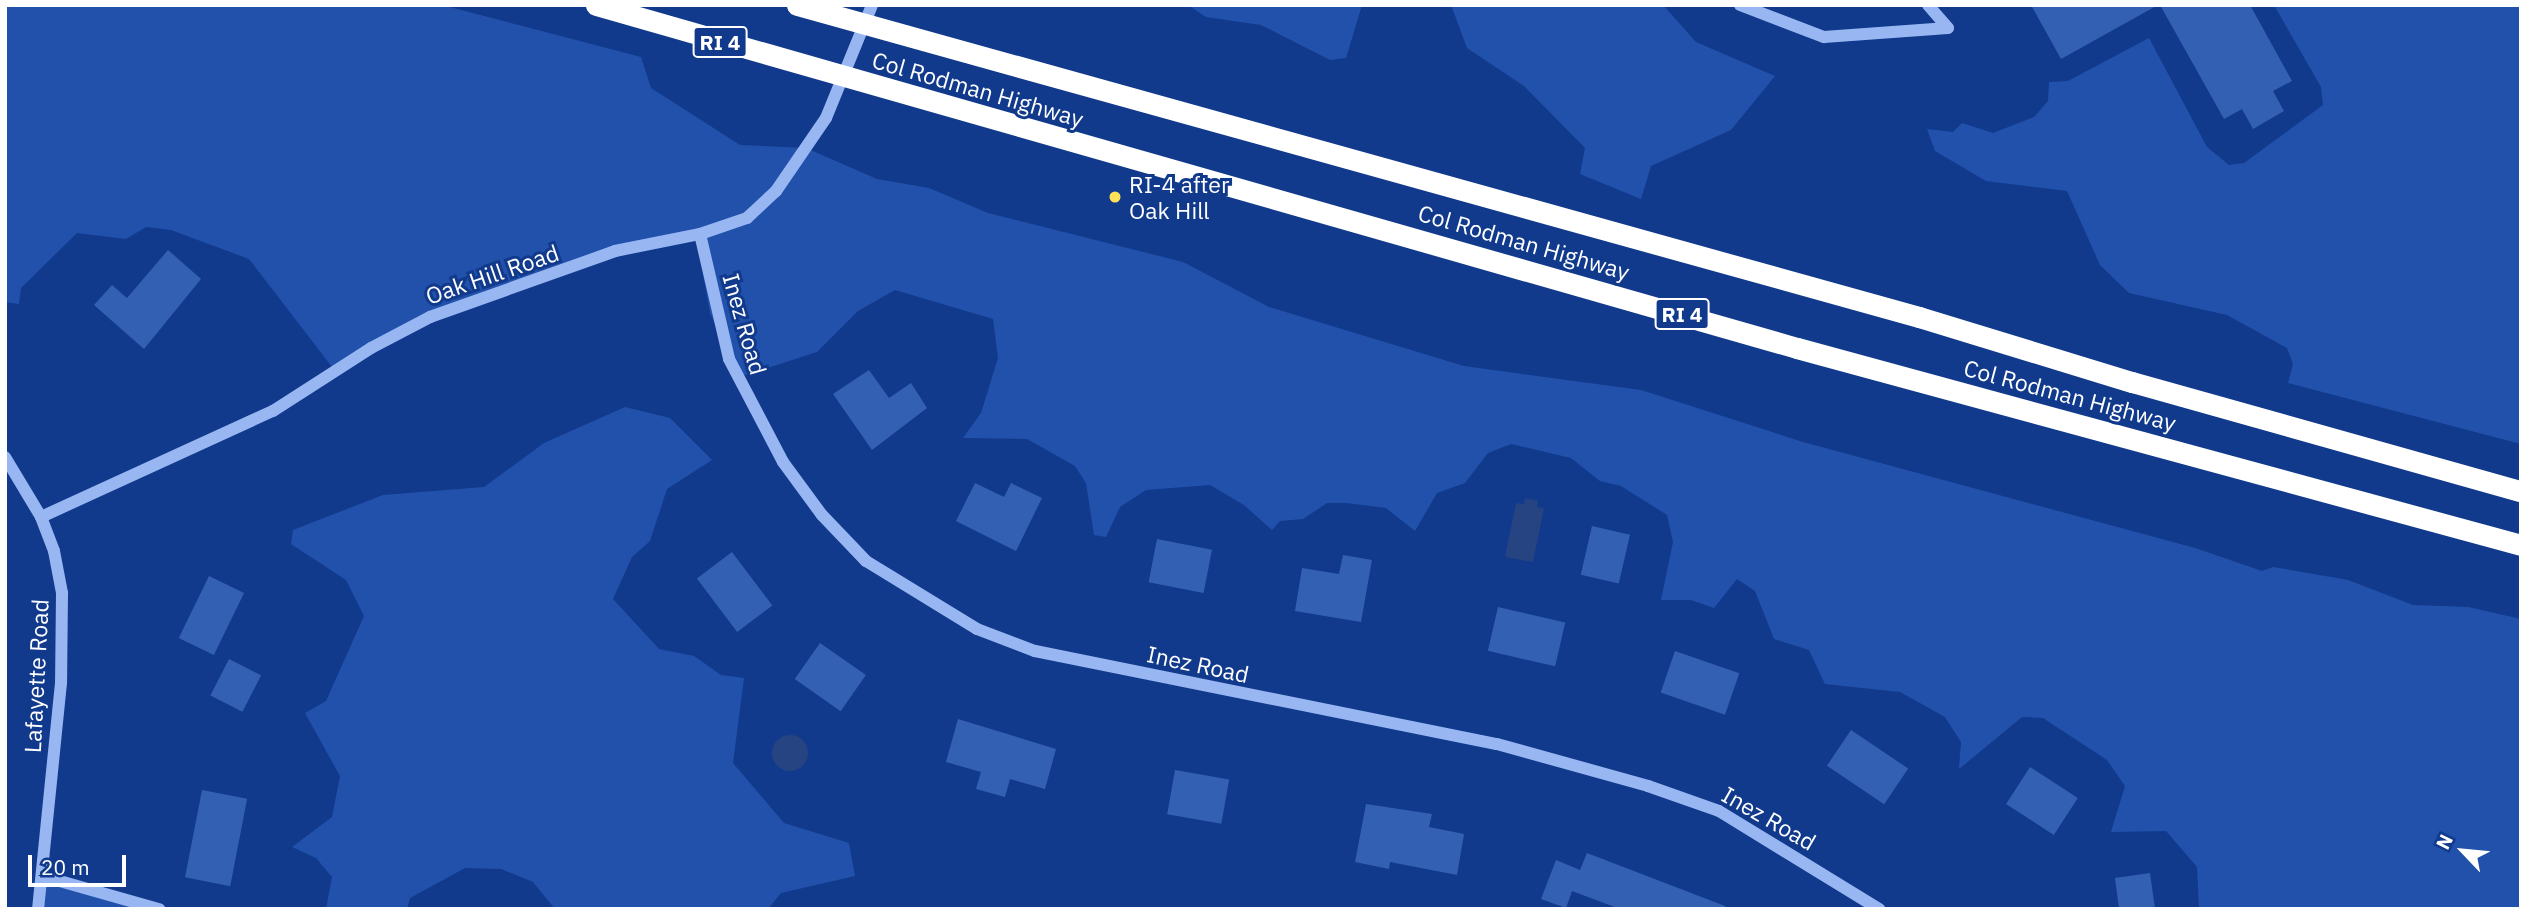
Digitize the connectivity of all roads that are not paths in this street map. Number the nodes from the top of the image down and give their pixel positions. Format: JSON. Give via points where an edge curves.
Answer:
{"nodes":[{"id":1,"x":596,"y":5,"type":"edge"},
{"id":2,"x":797,"y":5,"type":"edge"},
{"id":3,"x":1740,"y":5,"type":"edge"},
{"id":4,"x":1928,"y":5,"type":"edge"},
{"id":5,"x":867,"y":15,"type":"edge"},
{"id":6,"x":845,"y":78,"type":"junction"},
{"id":7,"x":700,"y":234,"type":"junction"},
{"id":8,"x":5,"y":457,"type":"edge"},
{"id":9,"x":2521,"y":491,"type":"edge"},
{"id":10,"x":41,"y":517,"type":"junction"},
{"id":11,"x":2521,"y":545,"type":"edge"},
{"id":12,"x":42,"y":876,"type":"junction"},
{"id":13,"x":38,"y":909,"type":"edge"},
{"id":14,"x":159,"y":909,"type":"edge"},
{"id":15,"x":1879,"y":909,"type":"edge"}],
"edges":[{"from":1,"to":6,"type":"highway","name":"Col Rodman Highway","number":"RI 4"},
{"from":2,"to":5,"type":"highway","name":"Col Rodman Highway"},
{"from":3,"to":4,"type":"street","via":[[1824,37],[1948,27]]},
{"from":5,"to":6,"type":"street","name":"Oak Hill Road"},
{"from":5,"to":9,"type":"highway","name":"Col Rodman Highway"},
{"from":6,"to":7,"type":"street","name":"Oak Hill Road","via":[[826,118],[776,191],[747,218]]},
{"from":6,"to":11,"type":"highway","name":"Col Rodman Highway","number":"RI 4","via":[[1797,348]]},
{"from":7,"to":10,"type":"street","name":"Oak Hill Road","via":[[615,251],[430,317],[371,348],[273,411]]},
{"from":7,"to":15,"type":"street","name":"Inez Road","via":[[729,359],[783,462],[822,516],[866,561],[977,629],[1035,651],[1497,744],[1648,786],[1719,810]]},
{"from":8,"to":10,"type":"street","name":"Lafayette Road"},
{"from":10,"to":12,"type":"street","name":"Lafayette Road","via":[[62,593],[61,683]]},
{"from":12,"to":13,"type":"street","name":"Lafayette Road"},
{"from":12,"to":14,"type":"street"}]}
